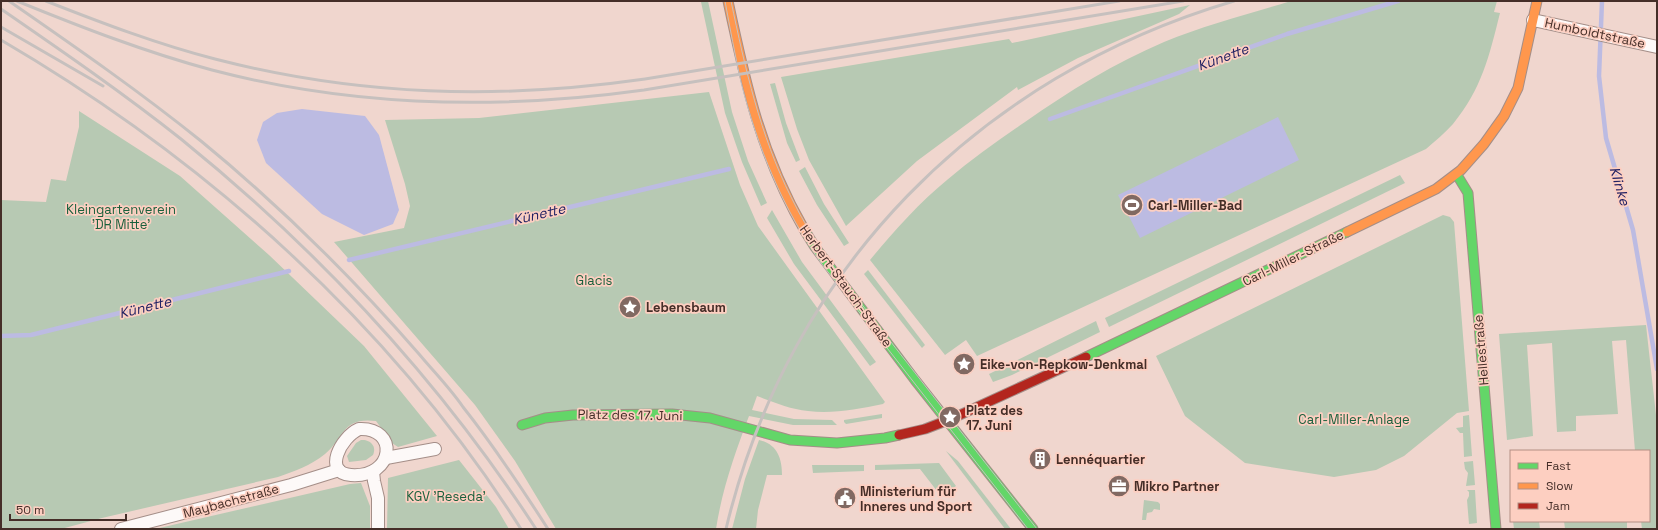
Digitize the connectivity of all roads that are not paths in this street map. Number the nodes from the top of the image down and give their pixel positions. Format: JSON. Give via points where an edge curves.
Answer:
{"nodes":[{"id":1,"x":728,"y":1,"type":"edge"},
{"id":2,"x":1537,"y":1,"type":"edge"},
{"id":3,"x":1533,"y":20,"type":"junction"},
{"id":4,"x":1657,"y":47,"type":"edge"},
{"id":5,"x":1456,"y":175,"type":"junction"},
{"id":6,"x":948,"y":420,"type":"junction"},
{"id":7,"x":522,"y":425,"type":"dead end"},
{"id":8,"x":435,"y":449,"type":"dead end"},
{"id":9,"x":386,"y":458,"type":"junction"},
{"id":10,"x":339,"y":470,"type":"junction"},
{"id":11,"x":373,"y":472,"type":"junction"},
{"id":12,"x":121,"y":529,"type":"edge"},
{"id":13,"x":378,"y":529,"type":"edge"},
{"id":14,"x":1033,"y":529,"type":"edge"},
{"id":15,"x":1496,"y":529,"type":"edge"}],
"edges":[{"from":1,"to":6,"type":"street","name":"Herbert-Stauch-Straße","via":[[757,125],[778,178],[799,221],[815,247]]},
{"from":2,"to":3,"type":"street","name":"Carl-Miller-Straße"},
{"from":3,"to":4,"type":"street","name":"Humboldtstraße"},
{"from":3,"to":5,"type":"street","name":"Carl-Miller-Straße","via":[[1518,86],[1508,111],[1478,152]]},
{"from":5,"to":6,"type":"street","name":"Carl-Miller-Straße","via":[[1436,189],[1141,332]]},
{"from":5,"to":15,"type":"street","name":"Hellestraße","via":[[1468,193]]},
{"from":6,"to":7,"type":"street","name":"Platz des 17. Juni","via":[[925,429],[885,438],[831,443],[790,440],[710,418],[672,414],[573,414]]},
{"from":6,"to":14,"type":"street","name":"Herbert-Stauch-Straße"},
{"from":8,"to":9,"type":"street"},
{"from":9,"to":10,"type":"street","via":[[387,450],[381,436],[374,431],[359,429],[346,438],[337,454]]},
{"from":9,"to":11,"type":"street"},
{"from":10,"to":11,"type":"street","via":[[353,475]]},
{"from":10,"to":12,"type":"street","name":"Maybachstraße"},
{"from":11,"to":13,"type":"street","via":[[378,498]]}]}
